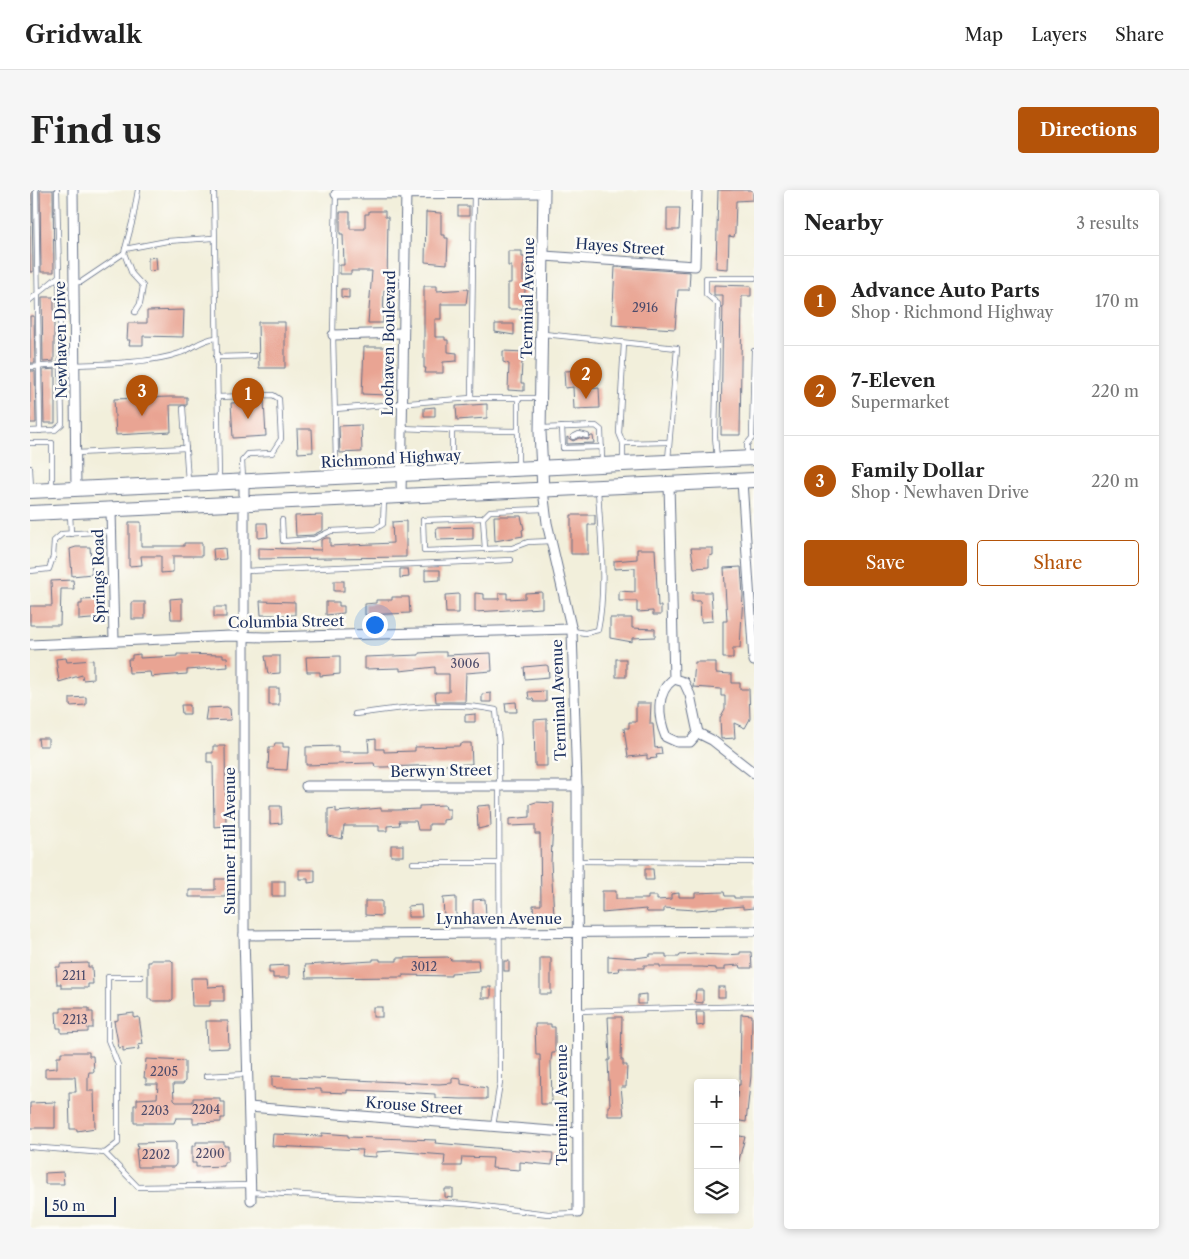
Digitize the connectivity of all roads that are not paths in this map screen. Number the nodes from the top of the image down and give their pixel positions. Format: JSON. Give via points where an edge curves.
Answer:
{"nodes":[{"id":1,"x":36,"y":190,"type":"edge"},
{"id":2,"x":57,"y":190,"type":"edge"},
{"id":3,"x":73,"y":190,"type":"edge"},
{"id":4,"x":138,"y":190,"type":"edge"},
{"id":5,"x":214,"y":190,"type":"edge"},
{"id":6,"x":697,"y":190,"type":"edge"},
{"id":7,"x":336,"y":192,"type":"edge"},
{"id":8,"x":406,"y":192,"type":"edge"},
{"id":9,"x":474,"y":192,"type":"edge"},
{"id":10,"x":544,"y":192,"type":"edge"},
{"id":11,"x":214,"y":238,"type":"junction"},
{"id":12,"x":125,"y":251,"type":"junction"},
{"id":13,"x":544,"y":256,"type":"junction"},
{"id":14,"x":59,"y":276,"type":"junction"},
{"id":15,"x":754,"y":278,"type":"edge"},
{"id":16,"x":74,"y":282,"type":"junction"},
{"id":17,"x":36,"y":295,"type":"junction"},
{"id":18,"x":30,"y":300,"type":"edge"},
{"id":19,"x":135,"y":312,"type":"dead end"},
{"id":20,"x":403,"y":333,"type":"junction"},
{"id":21,"x":542,"y":334,"type":"junction"},
{"id":22,"x":333,"y":335,"type":"junction"},
{"id":23,"x":216,"y":338,"type":"junction"},
{"id":24,"x":624,"y":343,"type":"junction"},
{"id":25,"x":754,"y":351,"type":"edge"},
{"id":26,"x":254,"y":356,"type":"dead end"},
{"id":27,"x":216,"y":357,"type":"junction"},
{"id":28,"x":61,"y":365,"type":"junction"},
{"id":29,"x":75,"y":365,"type":"junction"},
{"id":30,"x":30,"y":367,"type":"edge"},
{"id":31,"x":38,"y":367,"type":"junction"},
{"id":32,"x":217,"y":397,"type":"junction"},
{"id":33,"x":471,"y":398,"type":"junction"},
{"id":34,"x":518,"y":398,"type":"junction"},
{"id":35,"x":541,"y":398,"type":"junction"},
{"id":36,"x":402,"y":405,"type":"junction"},
{"id":37,"x":183,"y":408,"type":"dead end"},
{"id":38,"x":335,"y":410,"type":"junction"},
{"id":39,"x":562,"y":427,"type":"junction"},
{"id":40,"x":579,"y":427,"type":"junction"},
{"id":41,"x":402,"y":428,"type":"junction"},
{"id":42,"x":540,"y":428,"type":"junction"},
{"id":43,"x":452,"y":430,"type":"junction"},
{"id":44,"x":30,"y":431,"type":"edge"},
{"id":45,"x":40,"y":431,"type":"junction"},
{"id":46,"x":518,"y":431,"type":"junction"},
{"id":47,"x":579,"y":434,"type":"junction"},
{"id":48,"x":587,"y":436,"type":"dead end"},
{"id":49,"x":573,"y":437,"type":"dead end"},
{"id":50,"x":622,"y":442,"type":"junction"},
{"id":51,"x":669,"y":442,"type":"junction"},
{"id":52,"x":30,"y":443,"type":"edge"},
{"id":53,"x":573,"y":446,"type":"dead end"},
{"id":54,"x":587,"y":446,"type":"dead end"},
{"id":55,"x":186,"y":448,"type":"junction"},
{"id":56,"x":580,"y":448,"type":"junction"},
{"id":57,"x":602,"y":448,"type":"junction"},
{"id":58,"x":76,"y":453,"type":"junction"},
{"id":59,"x":751,"y":459,"type":"edge"},
{"id":60,"x":717,"y":460,"type":"junction"},
{"id":61,"x":336,"y":461,"type":"dead end"},
{"id":62,"x":667,"y":462,"type":"junction"},
{"id":63,"x":624,"y":464,"type":"junction"},
{"id":64,"x":603,"y":466,"type":"junction"},
{"id":65,"x":30,"y":468,"type":"edge"},
{"id":66,"x":541,"y":469,"type":"junction"},
{"id":67,"x":518,"y":470,"type":"junction"},
{"id":68,"x":452,"y":473,"type":"junction"},
{"id":69,"x":401,"y":475,"type":"junction"},
{"id":70,"x":748,"y":481,"type":"edge"},
{"id":71,"x":243,"y":482,"type":"junction"},
{"id":72,"x":219,"y":483,"type":"junction"},
{"id":73,"x":669,"y":484,"type":"junction"},
{"id":74,"x":188,"y":485,"type":"junction"},
{"id":75,"x":598,"y":487,"type":"junction"},
{"id":76,"x":76,"y":490,"type":"junction"},
{"id":77,"x":542,"y":490,"type":"junction"},
{"id":78,"x":30,"y":491,"type":"edge"},
{"id":79,"x":52,"y":491,"type":"junction"},
{"id":80,"x":401,"y":496,"type":"junction"},
{"id":81,"x":384,"y":497,"type":"junction"},
{"id":82,"x":244,"y":504,"type":"junction"},
{"id":83,"x":545,"y":509,"type":"junction"},
{"id":84,"x":111,"y":510,"type":"junction"},
{"id":85,"x":70,"y":512,"type":"junction"},
{"id":86,"x":30,"y":514,"type":"edge"},
{"id":87,"x":483,"y":518,"type":"junction"},
{"id":88,"x":282,"y":520,"type":"dead end"},
{"id":89,"x":112,"y":531,"type":"junction"},
{"id":90,"x":71,"y":534,"type":"junction"},
{"id":91,"x":552,"y":542,"type":"junction"},
{"id":92,"x":485,"y":549,"type":"junction"},
{"id":93,"x":511,"y":560,"type":"dead end"},
{"id":94,"x":30,"y":571,"type":"edge"},
{"id":95,"x":245,"y":571,"type":"junction"},
{"id":96,"x":572,"y":630,"type":"junction"},
{"id":97,"x":245,"y":636,"type":"junction"},
{"id":98,"x":114,"y":641,"type":"junction"},
{"id":99,"x":30,"y":645,"type":"edge"},
{"id":100,"x":754,"y":661,"type":"edge"},
{"id":101,"x":674,"y":679,"type":"junction"},
{"id":102,"x":355,"y":714,"type":"dead end"},
{"id":103,"x":698,"y":733,"type":"junction"},
{"id":104,"x":754,"y":773,"type":"edge"},
{"id":105,"x":499,"y":785,"type":"junction"},
{"id":106,"x":306,"y":786,"type":"dead end"},
{"id":107,"x":577,"y":786,"type":"junction"},
{"id":108,"x":576,"y":861,"type":"junction"},
{"id":109,"x":754,"y":862,"type":"edge"},
{"id":110,"x":413,"y":863,"type":"dead end"},
{"id":111,"x":499,"y":863,"type":"junction"},
{"id":112,"x":754,"y":931,"type":"edge"},
{"id":113,"x":500,"y":933,"type":"junction"},
{"id":114,"x":576,"y":933,"type":"junction"},
{"id":115,"x":244,"y":935,"type":"junction"},
{"id":116,"x":141,"y":977,"type":"dead end"},
{"id":117,"x":754,"y":1006,"type":"edge"},
{"id":118,"x":576,"y":1011,"type":"junction"},
{"id":119,"x":248,"y":1074,"type":"junction"},
{"id":120,"x":206,"y":1076,"type":"dead end"},
{"id":121,"x":249,"y":1107,"type":"junction"},
{"id":122,"x":493,"y":1126,"type":"junction"},
{"id":123,"x":577,"y":1133,"type":"junction"},
{"id":124,"x":30,"y":1146,"type":"edge"},
{"id":125,"x":105,"y":1153,"type":"junction"},
{"id":126,"x":250,"y":1193,"type":"junction"},
{"id":127,"x":578,"y":1213,"type":"joint"}],
"edges":[{"from":1,"to":17,"type":"lane"},
{"from":2,"to":14,"type":"lane"},
{"from":3,"to":16,"type":"street","name":"Newhaven Drive"},
{"from":4,"to":12,"type":"lane"},
{"from":5,"to":11,"type":"lane"},
{"from":6,"to":13,"type":"street","name":"Hayes Street","via":[[695,266]]},
{"from":7,"to":8,"type":"street"},
{"from":7,"to":22,"type":"lane"},
{"from":8,"to":9,"type":"street"},
{"from":8,"to":20,"type":"street","name":"Lochaven Boulevard"},
{"from":9,"to":10,"type":"street"},
{"from":9,"to":33,"type":"lane"},
{"from":10,"to":13,"type":"street","name":"Terminal Avenue"},
{"from":11,"to":12,"type":"lane","via":[[167,241]]},
{"from":11,"to":23,"type":"lane"},
{"from":12,"to":16,"type":"lane","via":[[81,282]]},
{"from":12,"to":19,"type":"lane","via":[[132,274],[143,286]]},
{"from":13,"to":21,"type":"street","name":"Terminal Avenue"},
{"from":14,"to":17,"type":"lane"},
{"from":14,"to":28,"type":"lane"},
{"from":15,"to":60,"type":"lane","via":[[706,278],[706,294],[718,304]]},
{"from":16,"to":29,"type":"street","name":"Newhaven Drive"},
{"from":17,"to":18,"type":"lane"},
{"from":17,"to":31,"type":"lane"},
{"from":20,"to":22,"type":"street"},
{"from":20,"to":36,"type":"street","name":"Lochaven Boulevard"},
{"from":21,"to":24,"type":"lane"},
{"from":21,"to":35,"type":"street","name":"Terminal Avenue"},
{"from":22,"to":38,"type":"lane"},
{"from":23,"to":27,"type":"lane"},
{"from":23,"to":29,"type":"lane","via":[[181,353],[116,364]]},
{"from":24,"to":50,"type":"lane","via":[[619,433]]},
{"from":24,"to":51,"type":"lane","via":[[677,348]]},
{"from":25,"to":59,"type":"lane","via":[[752,438],[747,444]]},
{"from":26,"to":27,"type":"lane"},
{"from":27,"to":32,"type":"lane"},
{"from":28,"to":31,"type":"lane"},
{"from":28,"to":45,"type":"lane","via":[[62,424],[55,430]]},
{"from":29,"to":58,"type":"street","name":"Newhaven Drive"},
{"from":30,"to":31,"type":"lane"},
{"from":31,"to":45,"type":"lane"},
{"from":32,"to":71,"type":"lane","via":[[272,395],[279,399],[281,439],[272,453],[248,454],[242,461]]},
{"from":32,"to":72,"type":"lane"},
{"from":33,"to":34,"type":"lane"},
{"from":33,"to":36,"type":"lane"},
{"from":34,"to":35,"type":"lane"},
{"from":34,"to":46,"type":"lane"},
{"from":35,"to":42,"type":"street","name":"Terminal Avenue"},
{"from":36,"to":38,"type":"lane"},
{"from":36,"to":41,"type":"street","name":"Lochaven Boulevard"},
{"from":37,"to":55,"type":"lane"},
{"from":38,"to":61,"type":"lane"},
{"from":39,"to":40,"type":"lane"},
{"from":39,"to":42,"type":"lane"},
{"from":39,"to":56,"type":"lane","via":[[563,448]]},
{"from":40,"to":47,"type":"lane"},
{"from":40,"to":57,"type":"lane","via":[[599,428]]},
{"from":41,"to":43,"type":"lane"},
{"from":41,"to":69,"type":"street","name":"Lochaven Boulevard"},
{"from":42,"to":66,"type":"street","name":"Terminal Avenue"},
{"from":43,"to":46,"type":"lane"},
{"from":43,"to":68,"type":"lane"},
{"from":44,"to":45,"type":"lane"},
{"from":46,"to":67,"type":"lane"},
{"from":47,"to":48,"type":"lane"},
{"from":47,"to":49,"type":"lane"},
{"from":50,"to":51,"type":"lane"},
{"from":50,"to":63,"type":"lane"},
{"from":51,"to":62,"type":"lane"},
{"from":52,"to":79,"type":"lane","via":[[52,443]]},
{"from":53,"to":56,"type":"lane"},
{"from":54,"to":56,"type":"lane"},
{"from":55,"to":58,"type":"lane"},
{"from":55,"to":74,"type":"lane"},
{"from":56,"to":57,"type":"lane"},
{"from":57,"to":64,"type":"lane"},
{"from":58,"to":76,"type":"street","name":"Newhaven Drive"},
{"from":59,"to":60,"type":"main road","name":"Richmond Highway"},
{"from":60,"to":62,"type":"main road","name":"Richmond Highway"},
{"from":62,"to":63,"type":"main road","name":"Richmond Highway"},
{"from":63,"to":64,"type":"main road","name":"Richmond Highway"},
{"from":64,"to":66,"type":"main road","name":"Richmond Highway"},
{"from":65,"to":78,"type":"lane"},
{"from":66,"to":67,"type":"main road","name":"Richmond Highway"},
{"from":66,"to":77,"type":"street","name":"Terminal Avenue"},
{"from":67,"to":68,"type":"main road","name":"Richmond Highway"},
{"from":68,"to":69,"type":"main road","name":"Richmond Highway"},
{"from":69,"to":71,"type":"main road","name":"Richmond Highway"},
{"from":69,"to":80,"type":"street","name":"Lochaven Boulevard"},
{"from":70,"to":73,"type":"main road"},
{"from":70,"to":100,"type":"street"},
{"from":71,"to":72,"type":"main road","name":"Richmond Highway"},
{"from":71,"to":82,"type":"street","name":"Summer Hill Avenue"},
{"from":72,"to":74,"type":"main road","name":"Richmond Highway"},
{"from":73,"to":75,"type":"main road"},
{"from":73,"to":101,"type":"street"},
{"from":74,"to":76,"type":"main road","name":"Richmond Highway"},
{"from":75,"to":77,"type":"main road"},
{"from":75,"to":96,"type":"lane","via":[[600,620],[598,630],[593,632]]},
{"from":76,"to":79,"type":"main road","name":"Richmond Highway"},
{"from":77,"to":80,"type":"main road"},
{"from":77,"to":83,"type":"street","name":"Terminal Avenue"},
{"from":78,"to":79,"type":"main road","name":"Richmond Highway"},
{"from":80,"to":81,"type":"main road"},
{"from":81,"to":82,"type":"main road"},
{"from":81,"to":88,"type":"lane","via":[[384,524],[375,529],[331,531],[314,540],[283,541]]},
{"from":82,"to":84,"type":"main road"},
{"from":82,"to":95,"type":"street","name":"Summer Hill Avenue"},
{"from":83,"to":87,"type":"lane","via":[[490,511]]},
{"from":83,"to":91,"type":"street","name":"Terminal Avenue"},
{"from":84,"to":85,"type":"main road"},
{"from":84,"to":89,"type":"street","name":"Springs Road"},
{"from":85,"to":86,"type":"main road"},
{"from":85,"to":90,"type":"lane"},
{"from":87,"to":92,"type":"lane"},
{"from":87,"to":92,"type":"lane","via":[[423,520],[424,552]]},
{"from":89,"to":90,"type":"lane"},
{"from":89,"to":98,"type":"street","name":"Springs Road"},
{"from":90,"to":94,"type":"lane","via":[[62,534],[54,541],[49,570]]},
{"from":91,"to":92,"type":"lane"},
{"from":91,"to":96,"type":"street","name":"Terminal Avenue"},
{"from":93,"to":95,"type":"lane"},
{"from":95,"to":97,"type":"street","name":"Summer Hill Avenue"},
{"from":96,"to":97,"type":"street","name":"Columbia Street"},
{"from":96,"to":107,"type":"street","name":"Terminal Avenue"},
{"from":97,"to":98,"type":"street","name":"Columbia Street"},
{"from":97,"to":115,"type":"street","name":"Summer Hill Avenue"},
{"from":98,"to":99,"type":"street","name":"Columbia Street"},
{"from":101,"to":103,"type":"street","via":[[684,682],[690,695]]},
{"from":101,"to":103,"type":"street","via":[[662,693],[659,708],[666,737],[677,742],[690,742]]},
{"from":102,"to":105,"type":"lane","via":[[448,707],[496,710]]},
{"from":103,"to":104,"type":"street"},
{"from":105,"to":106,"type":"street","name":"Berwyn Street"},
{"from":105,"to":107,"type":"street","name":"Berwyn Street"},
{"from":105,"to":111,"type":"lane"},
{"from":107,"to":108,"type":"street","name":"Terminal Avenue"},
{"from":108,"to":109,"type":"lane"},
{"from":108,"to":114,"type":"street","name":"Terminal Avenue"},
{"from":110,"to":111,"type":"lane"},
{"from":111,"to":113,"type":"lane"},
{"from":112,"to":114,"type":"street","name":"Lynhaven Avenue"},
{"from":113,"to":114,"type":"street","name":"Lynhaven Avenue"},
{"from":113,"to":115,"type":"street","name":"Lynhaven Avenue"},
{"from":113,"to":122,"type":"lane","via":[[500,1083]]},
{"from":114,"to":118,"type":"street","name":"Terminal Avenue"},
{"from":115,"to":119,"type":"street","name":"Summer Hill Avenue"},
{"from":116,"to":125,"type":"lane","via":[[108,977],[108,1040],[118,1065],[118,1142]]},
{"from":117,"to":118,"type":"lane"},
{"from":118,"to":123,"type":"street","name":"Terminal Avenue"},
{"from":119,"to":120,"type":"lane"},
{"from":119,"to":121,"type":"street","name":"Summer Hill Avenue"},
{"from":121,"to":122,"type":"street","name":"Krouse Street"},
{"from":121,"to":126,"type":"street","name":"Summer Hill Avenue"},
{"from":122,"to":123,"type":"street","name":"Krouse Street"},
{"from":123,"to":127,"type":"street","name":"Terminal Avenue"},
{"from":124,"to":125,"type":"lane"},
{"from":125,"to":126,"type":"lane","via":[[138,1186]]},
{"from":126,"to":127,"type":"lane","via":[[466,1204],[548,1214]]}]}
